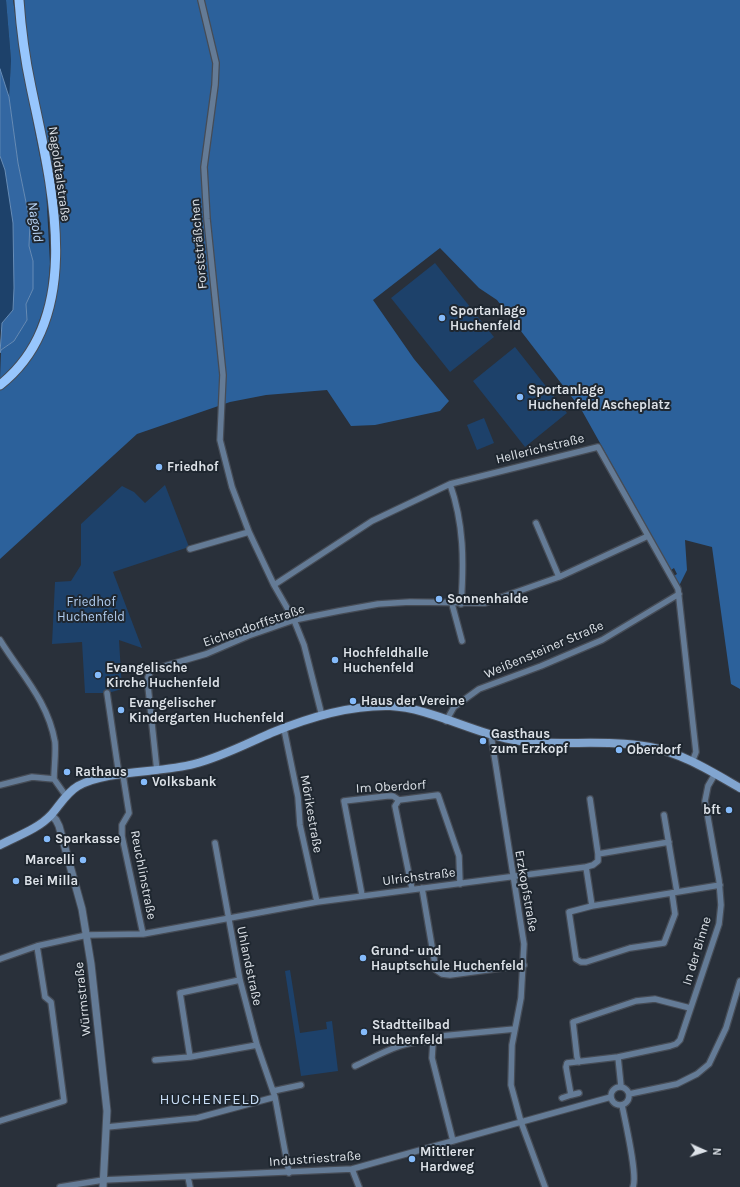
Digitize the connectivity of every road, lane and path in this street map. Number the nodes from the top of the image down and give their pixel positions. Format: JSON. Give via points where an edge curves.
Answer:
{"nodes":[{"id":1,"x":18,"y":0,"type":"edge"},
{"id":2,"x":201,"y":0,"type":"edge"},
{"id":3,"x":0,"y":385,"type":"edge"},
{"id":4,"x":450,"y":484,"type":"junction"},
{"id":5,"x":536,"y":523,"type":"dead end"},
{"id":6,"x":249,"y":532,"type":"junction"},
{"id":7,"x":648,"y":536,"type":"junction"},
{"id":8,"x":190,"y":549,"type":"dead end"},
{"id":9,"x":559,"y":577,"type":"junction"},
{"id":10,"x":274,"y":585,"type":"junction"},
{"id":11,"x":679,"y":594,"type":"junction"},
{"id":12,"x":452,"y":604,"type":"junction"},
{"id":13,"x":461,"y":604,"type":"junction"},
{"id":14,"x":294,"y":620,"type":"junction"},
{"id":15,"x":0,"y":640,"type":"edge"},
{"id":16,"x":462,"y":641,"type":"dead end"},
{"id":17,"x":107,"y":693,"type":"dead end"},
{"id":18,"x":322,"y":716,"type":"junction"},
{"id":19,"x":446,"y":721,"type":"junction"},
{"id":20,"x":284,"y":729,"type":"junction"},
{"id":21,"x":491,"y":735,"type":"junction"},
{"id":22,"x":692,"y":762,"type":"junction"},
{"id":23,"x":157,"y":771,"type":"junction"},
{"id":24,"x":715,"y":774,"type":"junction"},
{"id":25,"x":121,"y":775,"type":"junction"},
{"id":26,"x":54,"y":779,"type":"junction"},
{"id":27,"x":0,"y":785,"type":"edge"},
{"id":28,"x":740,"y":788,"type":"edge"},
{"id":29,"x":66,"y":796,"type":"junction"},
{"id":30,"x":590,"y":799,"type":"dead end"},
{"id":31,"x":398,"y":800,"type":"junction"},
{"id":32,"x":664,"y":814,"type":"dead end"},
{"id":33,"x":51,"y":815,"type":"junction"},
{"id":34,"x":669,"y":842,"type":"junction"},
{"id":35,"x":215,"y":843,"type":"dead end"},
{"id":36,"x":0,"y":845,"type":"edge"},
{"id":37,"x":598,"y":854,"type":"junction"},
{"id":38,"x":586,"y":866,"type":"junction"},
{"id":39,"x":512,"y":875,"type":"junction"},
{"id":40,"x":460,"y":884,"type":"junction"},
{"id":41,"x":720,"y":885,"type":"junction"},
{"id":42,"x":422,"y":888,"type":"junction"},
{"id":43,"x":412,"y":889,"type":"junction"},
{"id":44,"x":675,"y":892,"type":"junction"},
{"id":45,"x":362,"y":895,"type":"junction"},
{"id":46,"x":317,"y":902,"type":"junction"},
{"id":47,"x":592,"y":906,"type":"junction"},
{"id":48,"x":228,"y":919,"type":"junction"},
{"id":49,"x":143,"y":934,"type":"junction"},
{"id":50,"x":87,"y":935,"type":"junction"},
{"id":51,"x":37,"y":946,"type":"junction"},
{"id":52,"x":0,"y":959,"type":"edge"},
{"id":53,"x":524,"y":965,"type":"junction"},
{"id":54,"x":240,"y":980,"type":"junction"},
{"id":55,"x":740,"y":981,"type":"edge"},
{"id":56,"x":690,"y":1008,"type":"junction"},
{"id":57,"x":515,"y":1029,"type":"junction"},
{"id":58,"x":433,"y":1042,"type":"junction"},
{"id":59,"x":257,"y":1046,"type":"junction"},
{"id":60,"x":190,"y":1057,"type":"junction"},
{"id":61,"x":618,"y":1057,"type":"junction"},
{"id":62,"x":155,"y":1060,"type":"dead end"},
{"id":63,"x":579,"y":1062,"type":"junction"},
{"id":64,"x":355,"y":1066,"type":"dead end"},
{"id":65,"x":301,"y":1085,"type":"dead end"},
{"id":66,"x":621,"y":1086,"type":"junction"},
{"id":67,"x":273,"y":1091,"type":"junction"},
{"id":68,"x":579,"y":1093,"type":"dead end"},
{"id":69,"x":629,"y":1094,"type":"junction"},
{"id":70,"x":571,"y":1095,"type":"junction"},
{"id":71,"x":275,"y":1097,"type":"junction"},
{"id":72,"x":611,"y":1097,"type":"junction"},
{"id":73,"x":562,"y":1098,"type":"dead end"},
{"id":74,"x":622,"y":1105,"type":"junction"},
{"id":75,"x":0,"y":1121,"type":"edge"},
{"id":76,"x":521,"y":1122,"type":"junction"},
{"id":77,"x":107,"y":1127,"type":"junction"},
{"id":78,"x":453,"y":1141,"type":"junction"},
{"id":79,"x":352,"y":1169,"type":"junction"},
{"id":80,"x":289,"y":1173,"type":"junction"},
{"id":81,"x":188,"y":1177,"type":"junction"},
{"id":82,"x":103,"y":1184,"type":"edge"},
{"id":83,"x":60,"y":1187,"type":"edge"},
{"id":84,"x":190,"y":1187,"type":"edge"},
{"id":85,"x":359,"y":1187,"type":"edge"},
{"id":86,"x":545,"y":1187,"type":"edge"},
{"id":87,"x":633,"y":1187,"type":"edge"}],
"edges":[{"from":1,"to":3,"type":"main road","name":"Nagoldtalstraße","via":[[29,78],[54,209],[55,258],[51,300],[42,330],[26,359]]},
{"from":2,"to":6,"type":"street","name":"Forststräßchen","via":[[216,63],[204,167],[206,219],[223,375],[220,440],[232,487]]},
{"from":4,"to":7,"type":"street","name":"Hellerichstraße","via":[[598,447]]},
{"from":4,"to":10,"type":"street","name":"Hellerichstraße","via":[[372,521]]},
{"from":4,"to":13,"type":"street","via":[[462,535]]},
{"from":5,"to":9,"type":"street"},
{"from":6,"to":8,"type":"street"},
{"from":6,"to":10,"type":"street","name":"Forststräßchen"},
{"from":7,"to":9,"type":"street","name":"Eichendorffstraße"},
{"from":7,"to":11,"type":"street","name":"Hellerichstraße"},
{"from":9,"to":13,"type":"street","name":"Eichendorffstraße","via":[[485,603]]},
{"from":10,"to":14,"type":"street","name":"Forststräßchen"},
{"from":11,"to":19,"type":"street","name":"Weißensteiner Straße","via":[[602,640],[479,689],[454,707]]},
{"from":11,"to":22,"type":"street","name":"Hellerichstraße","via":[[696,752]]},
{"from":12,"to":13,"type":"street","name":"Eichendorffstraße"},
{"from":12,"to":14,"type":"street","name":"Eichendorffstraße","via":[[378,604]]},
{"from":12,"to":16,"type":"street"},
{"from":14,"to":18,"type":"street","name":"Forststräßchen","via":[[304,645]]},
{"from":14,"to":23,"type":"street","name":"Eichendorffstraße","via":[[206,654],[151,670],[148,686]]},
{"from":15,"to":26,"type":"street","via":[[33,688],[49,717],[55,744]]},
{"from":17,"to":25,"type":"street","name":"Reuchlinstraße"},
{"from":18,"to":19,"type":"main road","via":[[350,708],[393,706],[430,714]]},
{"from":18,"to":20,"type":"main road"},
{"from":19,"to":21,"type":"main road"},
{"from":20,"to":23,"type":"main road","via":[[219,756]]},
{"from":20,"to":46,"type":"street","name":"Mörikestraße","via":[[298,797],[300,825]]},
{"from":21,"to":22,"type":"main road","via":[[520,741],[630,744],[652,747]]},
{"from":21,"to":39,"type":"street","name":"Erzkopfstraße"},
{"from":22,"to":24,"type":"main road"},
{"from":23,"to":25,"type":"main road"},
{"from":24,"to":28,"type":"main road"},
{"from":24,"to":41,"type":"street","name":"In der Binne","via":[[708,786],[705,801]]},
{"from":25,"to":29,"type":"main road","via":[[84,783]]},
{"from":25,"to":49,"type":"street","name":"Reuchlinstraße","via":[[129,813],[122,825],[122,836]]},
{"from":26,"to":27,"type":"street","via":[[32,777]]},
{"from":26,"to":29,"type":"street"},
{"from":29,"to":33,"type":"main road"},
{"from":30,"to":37,"type":"street"},
{"from":31,"to":40,"type":"street","name":"Im Oberdorf","via":[[438,795],[459,856]]},
{"from":31,"to":43,"type":"street","via":[[395,806]]},
{"from":31,"to":45,"type":"street","name":"Im Oberdorf","via":[[387,796],[344,801]]},
{"from":32,"to":34,"type":"street"},
{"from":33,"to":36,"type":"main road","via":[[36,827]]},
{"from":33,"to":50,"type":"street","name":"Würmstraße","via":[[59,826]]},
{"from":34,"to":37,"type":"street"},
{"from":34,"to":44,"type":"street"},
{"from":35,"to":48,"type":"street","name":"Uhlandstraße"},
{"from":37,"to":38,"type":"street","via":[[598,861]]},
{"from":38,"to":39,"type":"street","name":"Ulrichstraße"},
{"from":38,"to":47,"type":"street"},
{"from":39,"to":40,"type":"street","name":"Ulrichstraße"},
{"from":39,"to":53,"type":"street","name":"Erzkopfstraße","via":[[524,944]]},
{"from":40,"to":42,"type":"street","name":"Ulrichstraße"},
{"from":41,"to":44,"type":"street"},
{"from":41,"to":56,"type":"street","name":"In der Binne","via":[[719,924]]},
{"from":42,"to":43,"type":"street","name":"Ulrichstraße"},
{"from":42,"to":53,"type":"street","via":[[436,970],[450,975]]},
{"from":43,"to":45,"type":"street","name":"Ulrichstraße"},
{"from":44,"to":47,"type":"street"},
{"from":44,"to":47,"type":"street","via":[[675,914],[664,943],[630,948],[581,962],[576,959],[568,912]]},
{"from":45,"to":46,"type":"street","name":"Ulrichstraße"},
{"from":46,"to":48,"type":"street","name":"Ulrichstraße"},
{"from":48,"to":49,"type":"street","name":"Ulrichstraße"},
{"from":48,"to":54,"type":"street","name":"Uhlandstraße"},
{"from":49,"to":50,"type":"street","name":"Ulrichstraße"},
{"from":50,"to":51,"type":"street","name":"Ulrichstraße"},
{"from":50,"to":77,"type":"street","name":"Würmstraße"},
{"from":51,"to":52,"type":"street","name":"Ulrichstraße"},
{"from":51,"to":75,"type":"street","via":[[45,998],[51,1002],[64,1101]]},
{"from":53,"to":57,"type":"street","name":"Erzkopfstraße"},
{"from":54,"to":59,"type":"street","name":"Uhlandstraße"},
{"from":54,"to":60,"type":"street","via":[[180,993]]},
{"from":55,"to":69,"type":"street","via":[[726,1028],[709,1064],[697,1074],[677,1084]]},
{"from":56,"to":61,"type":"street","name":"In der Binne","via":[[680,1040],[676,1044]]},
{"from":56,"to":63,"type":"street","via":[[655,999],[636,1001],[573,1022],[576,1057]]},
{"from":57,"to":58,"type":"street","via":[[441,1036]]},
{"from":57,"to":76,"type":"street","name":"Erzkopfstraße","via":[[511,1085]]},
{"from":58,"to":64,"type":"street","via":[[415,1041]]},
{"from":58,"to":78,"type":"street","via":[[432,1058]]},
{"from":59,"to":60,"type":"street"},
{"from":59,"to":67,"type":"street","name":"Uhlandstraße"},
{"from":60,"to":62,"type":"street"},
{"from":61,"to":63,"type":"street"},
{"from":61,"to":66,"type":"street"},
{"from":63,"to":70,"type":"street","via":[[572,1061],[567,1063],[566,1067]]},
{"from":65,"to":67,"type":"street"},
{"from":66,"to":69,"type":"street"},
{"from":66,"to":72,"type":"street","via":[[614,1089]]},
{"from":67,"to":71,"type":"street","name":"Uhlandstraße"},
{"from":68,"to":70,"type":"street"},
{"from":69,"to":74,"type":"street","via":[[629,1100]]},
{"from":70,"to":73,"type":"street"},
{"from":71,"to":77,"type":"street","via":[[197,1118]]},
{"from":71,"to":80,"type":"street","name":"Uhlandstraße"},
{"from":72,"to":74,"type":"street","via":[[614,1103]]},
{"from":72,"to":76,"type":"street","name":"Industriestraße"},
{"from":74,"to":87,"type":"street","via":[[634,1172]]},
{"from":76,"to":78,"type":"street","name":"Industriestraße"},
{"from":76,"to":86,"type":"street","name":"Erzkopfstraße"},
{"from":77,"to":82,"type":"street","name":"Würmstraße"},
{"from":78,"to":79,"type":"street","name":"Industriestraße"},
{"from":79,"to":80,"type":"street","name":"Industriestraße"},
{"from":79,"to":85,"type":"street"},
{"from":80,"to":81,"type":"street","name":"Industriestraße"},
{"from":81,"to":82,"type":"street","name":"Industriestraße"},
{"from":81,"to":84,"type":"street"},
{"from":82,"to":83,"type":"street","name":"Industriestraße"}]}
